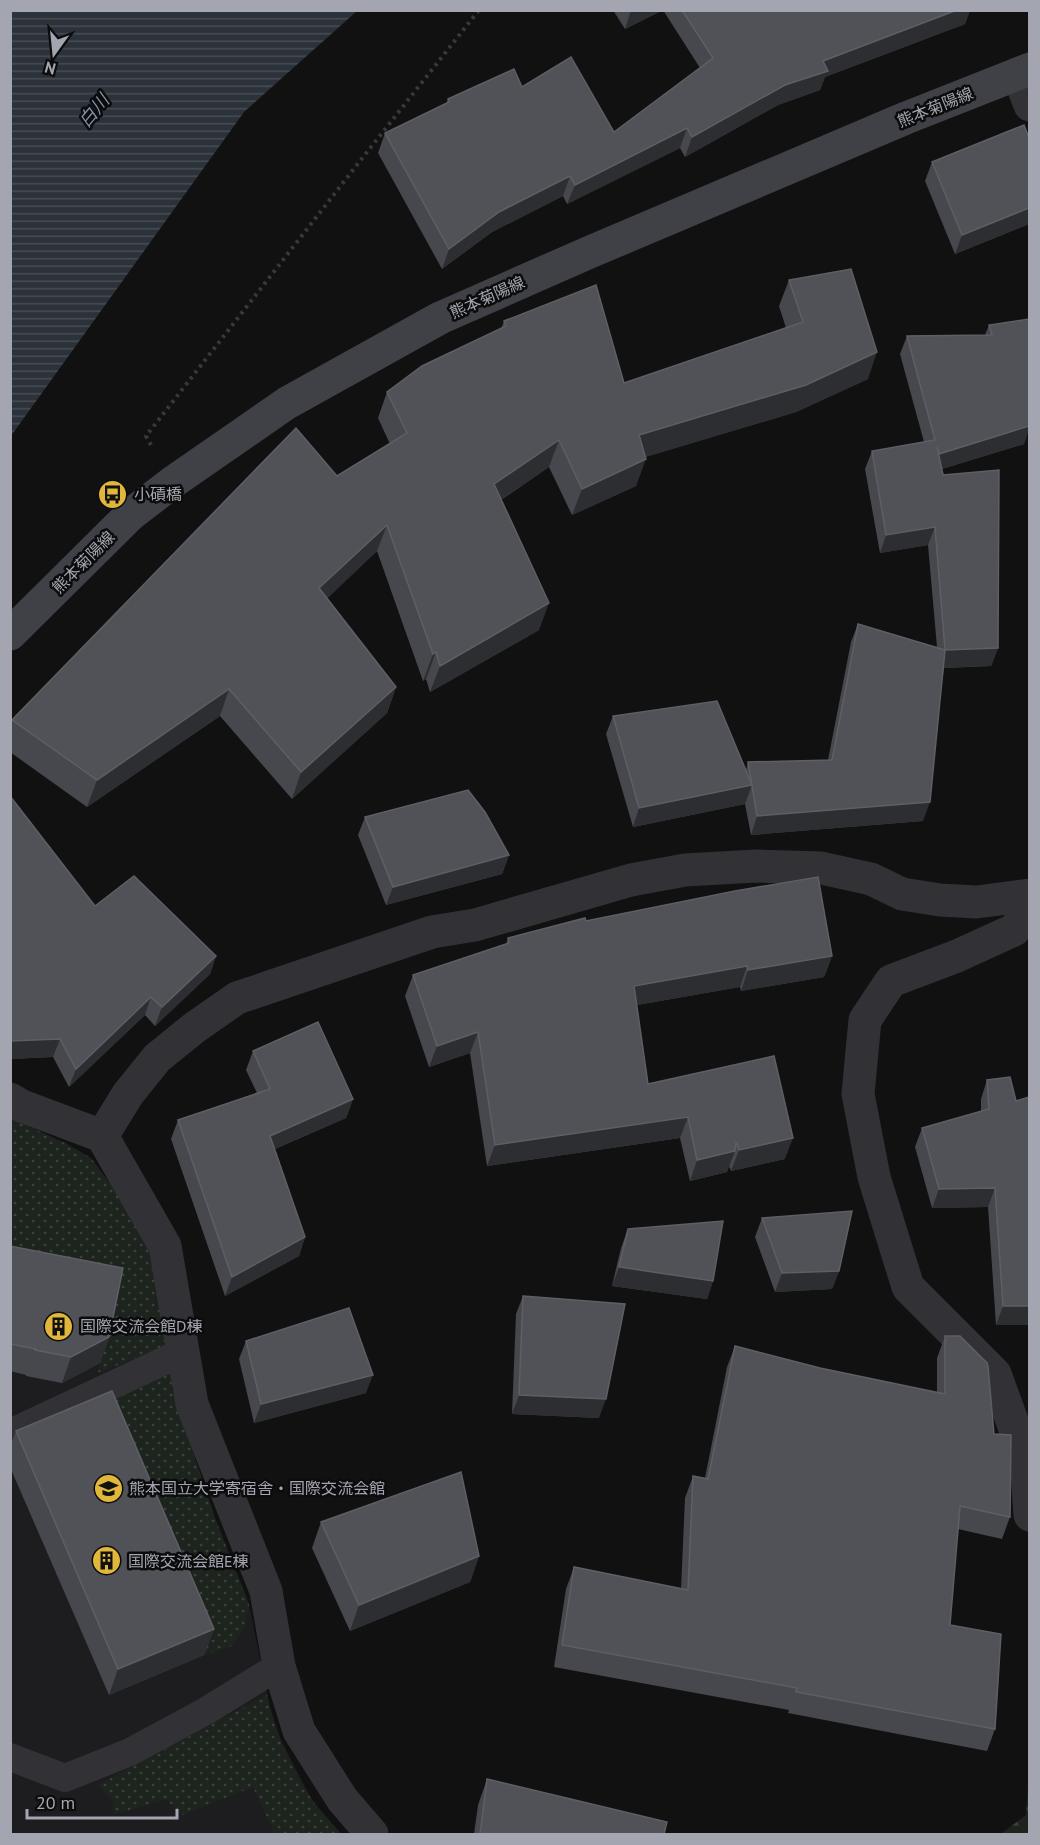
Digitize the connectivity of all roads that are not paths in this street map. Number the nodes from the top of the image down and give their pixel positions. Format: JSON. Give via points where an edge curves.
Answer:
{"nodes":[{"id":1,"x":1024,"y":71,"type":"edge"},
{"id":2,"x":1029,"y":105,"type":"edge"},
{"id":3,"x":10,"y":634,"type":"edge"},
{"id":4,"x":1029,"y":895,"type":"edge"},
{"id":5,"x":1029,"y":911,"type":"edge"},
{"id":6,"x":10,"y":1099,"type":"edge"},
{"id":7,"x":102,"y":1136,"type":"junction"},
{"id":8,"x":183,"y":1352,"type":"junction"},
{"id":9,"x":10,"y":1433,"type":"edge"},
{"id":10,"x":1029,"y":1515,"type":"edge"},
{"id":11,"x":279,"y":1666,"type":"junction"},
{"id":12,"x":10,"y":1757,"type":"edge"},
{"id":13,"x":372,"y":1834,"type":"edge"}],
"edges":[{"from":1,"to":2,"type":"street"},
{"from":1,"to":3,"type":"main road","name":"熊本菊陽線","via":[[440,318],[287,403],[173,482],[130,515]]},
{"from":4,"to":7,"type":"street","via":[[976,902],[939,900],[902,894],[871,879],[821,868],[685,870],[630,880],[475,925],[432,932],[237,998],[157,1059],[128,1094]]},
{"from":5,"to":10,"type":"street","via":[[1014,930],[891,981],[865,1020],[858,1094],[874,1177],[908,1287],[995,1374],[1026,1460]]},
{"from":6,"to":7,"type":"street"},
{"from":7,"to":8,"type":"street","via":[[165,1246]]},
{"from":8,"to":9,"type":"lane"},
{"from":8,"to":11,"type":"street","via":[[192,1404],[266,1591]]},
{"from":11,"to":12,"type":"lane","via":[[130,1752],[65,1778]]},
{"from":11,"to":13,"type":"street","via":[[299,1731],[342,1799]]}]}
